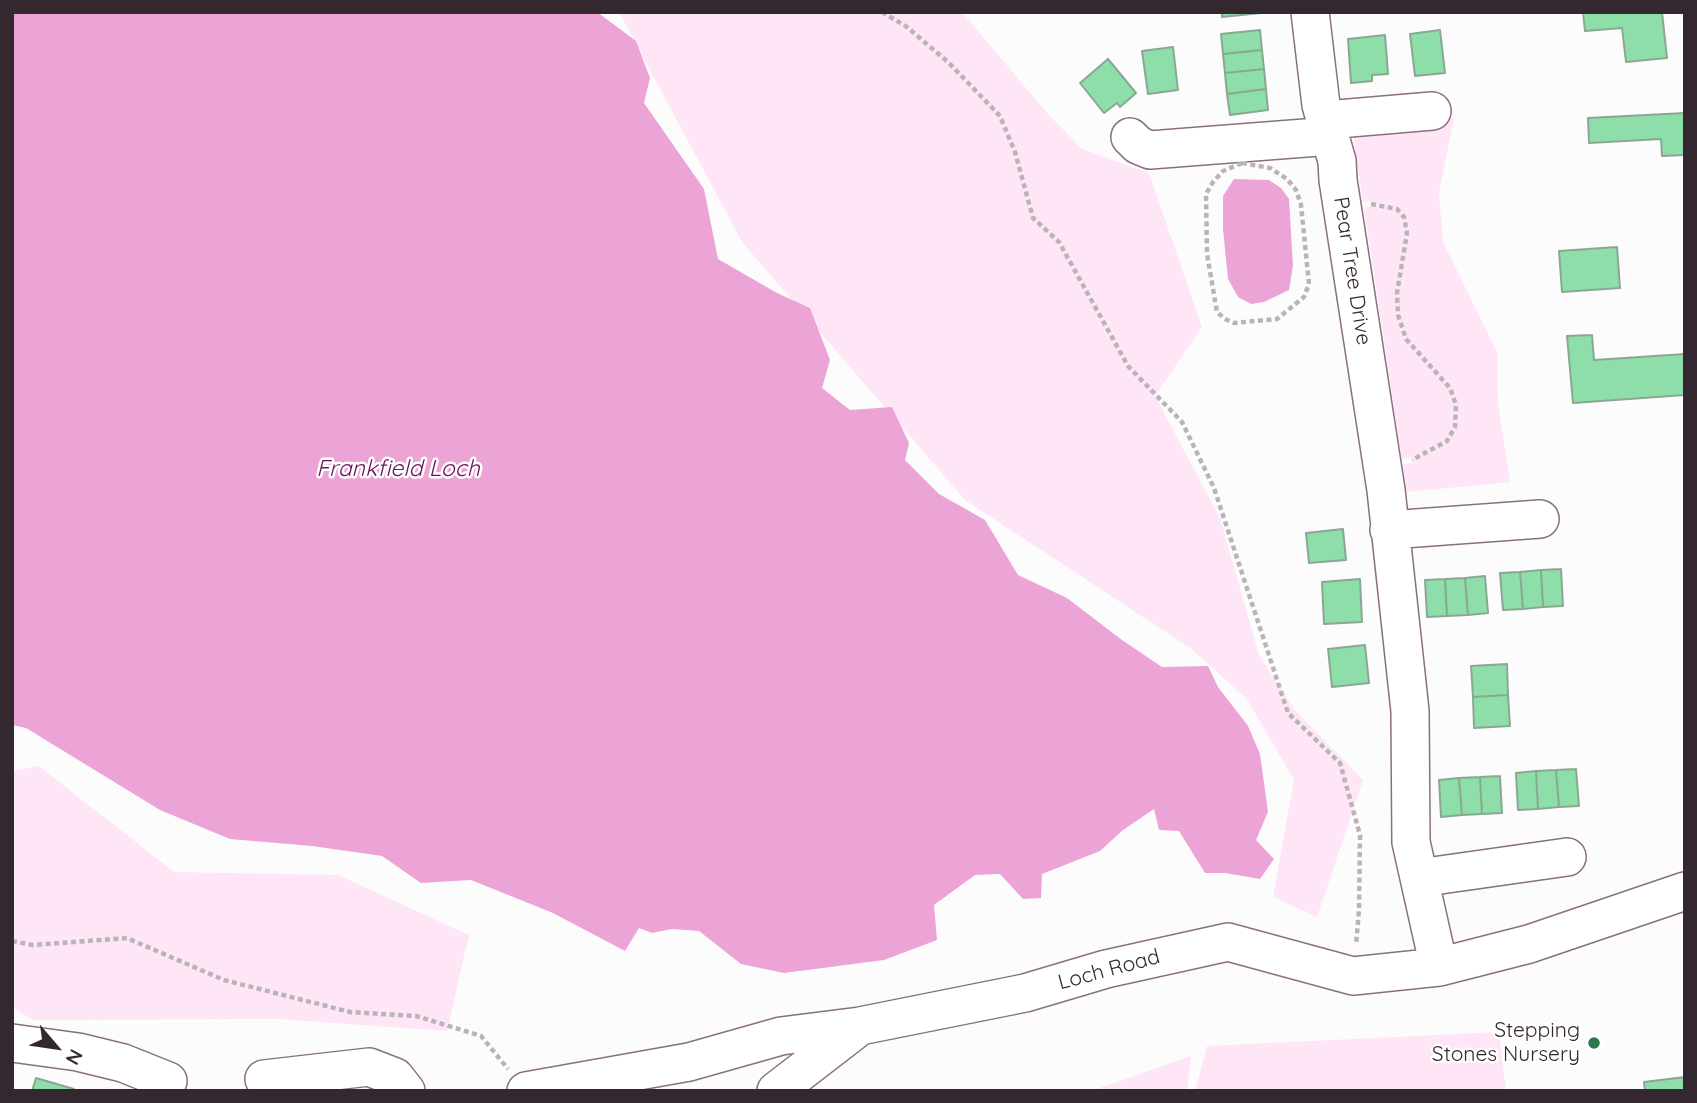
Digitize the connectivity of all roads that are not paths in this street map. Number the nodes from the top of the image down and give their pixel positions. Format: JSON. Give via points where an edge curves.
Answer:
{"nodes":[{"id":1,"x":1310,"y":12,"type":"edge"},
{"id":2,"x":1432,"y":111,"type":"dead end"},
{"id":3,"x":1328,"y":128,"type":"junction"},
{"id":4,"x":1130,"y":137,"type":"dead end"},
{"id":5,"x":1540,"y":519,"type":"dead end"},
{"id":6,"x":1389,"y":530,"type":"junction"},
{"id":7,"x":1567,"y":857,"type":"dead end"},
{"id":8,"x":1419,"y":878,"type":"junction"},
{"id":9,"x":1685,"y":891,"type":"edge"},
{"id":10,"x":1439,"y":967,"type":"junction"},
{"id":11,"x":860,"y":1026,"type":"junction"},
{"id":12,"x":19,"y":1043,"type":"edge"},
{"id":13,"x":689,"y":1062,"type":"junction"},
{"id":14,"x":264,"y":1079,"type":"dead end"},
{"id":15,"x":168,"y":1081,"type":"dead end"},
{"id":16,"x":519,"y":1082,"type":"edge"},
{"id":17,"x":406,"y":1091,"type":"edge"},
{"id":18,"x":664,"y":1091,"type":"edge"},
{"id":19,"x":776,"y":1091,"type":"edge"}],
"edges":[{"from":1,"to":3,"type":"street","name":"Pear Tree Drive"},
{"from":2,"to":3,"type":"street"},
{"from":3,"to":4,"type":"street","via":[[1150,150]]},
{"from":3,"to":6,"type":"street","name":"Pear Tree Drive","via":[[1337,161]]},
{"from":5,"to":6,"type":"street"},
{"from":6,"to":8,"type":"street","name":"Pear Tree Drive","via":[[1410,711],[1411,842]]},
{"from":7,"to":8,"type":"street"},
{"from":8,"to":10,"type":"street","name":"Pear Tree Drive"},
{"from":9,"to":10,"type":"street","name":"Loch Road","via":[[1529,944]]},
{"from":10,"to":11,"type":"street","name":"Loch Road","via":[[1353,976],[1228,942],[1106,969],[1025,993]]},
{"from":11,"to":13,"type":"street","name":"Loch Road","via":[[781,1036]]},
{"from":11,"to":19,"type":"street"},
{"from":12,"to":15,"type":"street","via":[[123,1063]]},
{"from":13,"to":16,"type":"street","name":"Loch Road"},
{"from":13,"to":18,"type":"street"},
{"from":14,"to":17,"type":"street","via":[[369,1067],[395,1077]]}]}
